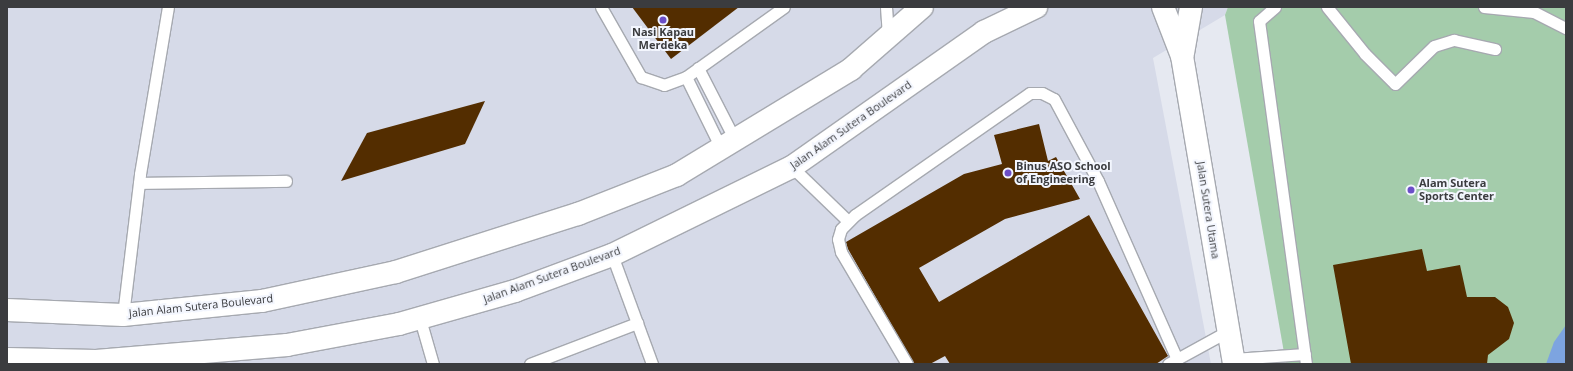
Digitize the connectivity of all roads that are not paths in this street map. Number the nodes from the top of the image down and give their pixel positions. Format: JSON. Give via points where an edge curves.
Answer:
{"nodes":[{"id":1,"x":168,"y":7,"type":"edge"},
{"id":2,"x":601,"y":7,"type":"edge"},
{"id":3,"x":784,"y":7,"type":"edge"},
{"id":4,"x":886,"y":7,"type":"edge"},
{"id":5,"x":922,"y":7,"type":"edge"},
{"id":6,"x":1036,"y":7,"type":"edge"},
{"id":7,"x":1163,"y":7,"type":"edge"},
{"id":8,"x":1191,"y":7,"type":"edge"},
{"id":9,"x":1275,"y":7,"type":"edge"},
{"id":10,"x":1327,"y":7,"type":"edge"},
{"id":11,"x":1484,"y":7,"type":"edge"},
{"id":12,"x":1566,"y":28,"type":"edge"},
{"id":13,"x":888,"y":38,"type":"junction"},
{"id":14,"x":1495,"y":49,"type":"dead end"},
{"id":15,"x":1182,"y":56,"type":"junction"},
{"id":16,"x":698,"y":68,"type":"junction"},
{"id":17,"x":686,"y":77,"type":"junction"},
{"id":18,"x":728,"y":144,"type":"junction"},
{"id":19,"x":792,"y":167,"type":"junction"},
{"id":20,"x":286,"y":181,"type":"dead end"},
{"id":21,"x":139,"y":183,"type":"junction"},
{"id":22,"x":848,"y":221,"type":"junction"},
{"id":23,"x":612,"y":255,"type":"junction"},
{"id":24,"x":7,"y":310,"type":"edge"},
{"id":25,"x":123,"y":315,"type":"junction"},
{"id":26,"x":420,"y":319,"type":"junction"},
{"id":27,"x":638,"y":323,"type":"junction"},
{"id":28,"x":1228,"y":331,"type":"junction"},
{"id":29,"x":7,"y":359,"type":"edge"},
{"id":30,"x":1306,"y":359,"type":"edge"},
{"id":31,"x":1173,"y":361,"type":"edge"},
{"id":32,"x":96,"y":362,"type":"edge"},
{"id":33,"x":1234,"y":362,"type":"edge"},
{"id":34,"x":433,"y":364,"type":"edge"},
{"id":35,"x":530,"y":364,"type":"edge"},
{"id":36,"x":652,"y":364,"type":"edge"},
{"id":37,"x":907,"y":364,"type":"edge"}],
"edges":[{"from":1,"to":21,"type":"lane"},
{"from":2,"to":17,"type":"lane","via":[[641,77],[664,85]]},
{"from":3,"to":16,"type":"lane"},
{"from":4,"to":13,"type":"lane"},
{"from":5,"to":13,"type":"main road","name":"Jalan Alam Sutera Boulevard"},
{"from":6,"to":19,"type":"main road","name":"Jalan Alam Sutera Boulevard","via":[[984,32]]},
{"from":7,"to":15,"type":"main road","name":"Jalan Sutera Utama"},
{"from":8,"to":15,"type":"main road","name":"Jalan Sutera Utama"},
{"from":9,"to":30,"type":"lane","via":[[1260,21]]},
{"from":10,"to":14,"type":"lane","via":[[1365,54],[1395,84],[1434,46],[1454,40]]},
{"from":11,"to":12,"type":"lane","via":[[1534,12]]},
{"from":13,"to":18,"type":"main road","name":"Jalan Alam Sutera Boulevard","via":[[850,69]]},
{"from":15,"to":28,"type":"main road","name":"Jalan Sutera Utama"},
{"from":16,"to":17,"type":"lane"},
{"from":16,"to":18,"type":"lane"},
{"from":17,"to":18,"type":"lane"},
{"from":18,"to":25,"type":"main road","name":"Jalan Alam Sutera Boulevard","via":[[677,175],[578,214],[396,272],[262,301]]},
{"from":19,"to":22,"type":"lane"},
{"from":19,"to":23,"type":"main road","name":"Jalan Alam Sutera Boulevard"},
{"from":20,"to":21,"type":"lane"},
{"from":21,"to":25,"type":"lane"},
{"from":22,"to":31,"type":"lane","via":[[1030,93],[1042,93],[1054,99],[1098,181]]},
{"from":22,"to":37,"type":"lane","via":[[838,239],[842,252]]},
{"from":23,"to":26,"type":"main road","name":"Jalan Alam Sutera Boulevard","via":[[515,291]]},
{"from":23,"to":27,"type":"lane"},
{"from":24,"to":25,"type":"main road","name":"Jalan Alam Sutera Boulevard"},
{"from":26,"to":32,"type":"main road","name":"Jalan Alam Sutera Boulevard","via":[[287,345]]},
{"from":26,"to":34,"type":"lane"},
{"from":27,"to":35,"type":"lane"},
{"from":27,"to":36,"type":"lane"},
{"from":28,"to":31,"type":"lane"},
{"from":28,"to":33,"type":"main road","name":"Jalan Sutera Utama"},
{"from":29,"to":32,"type":"main road","name":"Jalan Alam Sutera Boulevard"},
{"from":30,"to":33,"type":"lane"}]}
